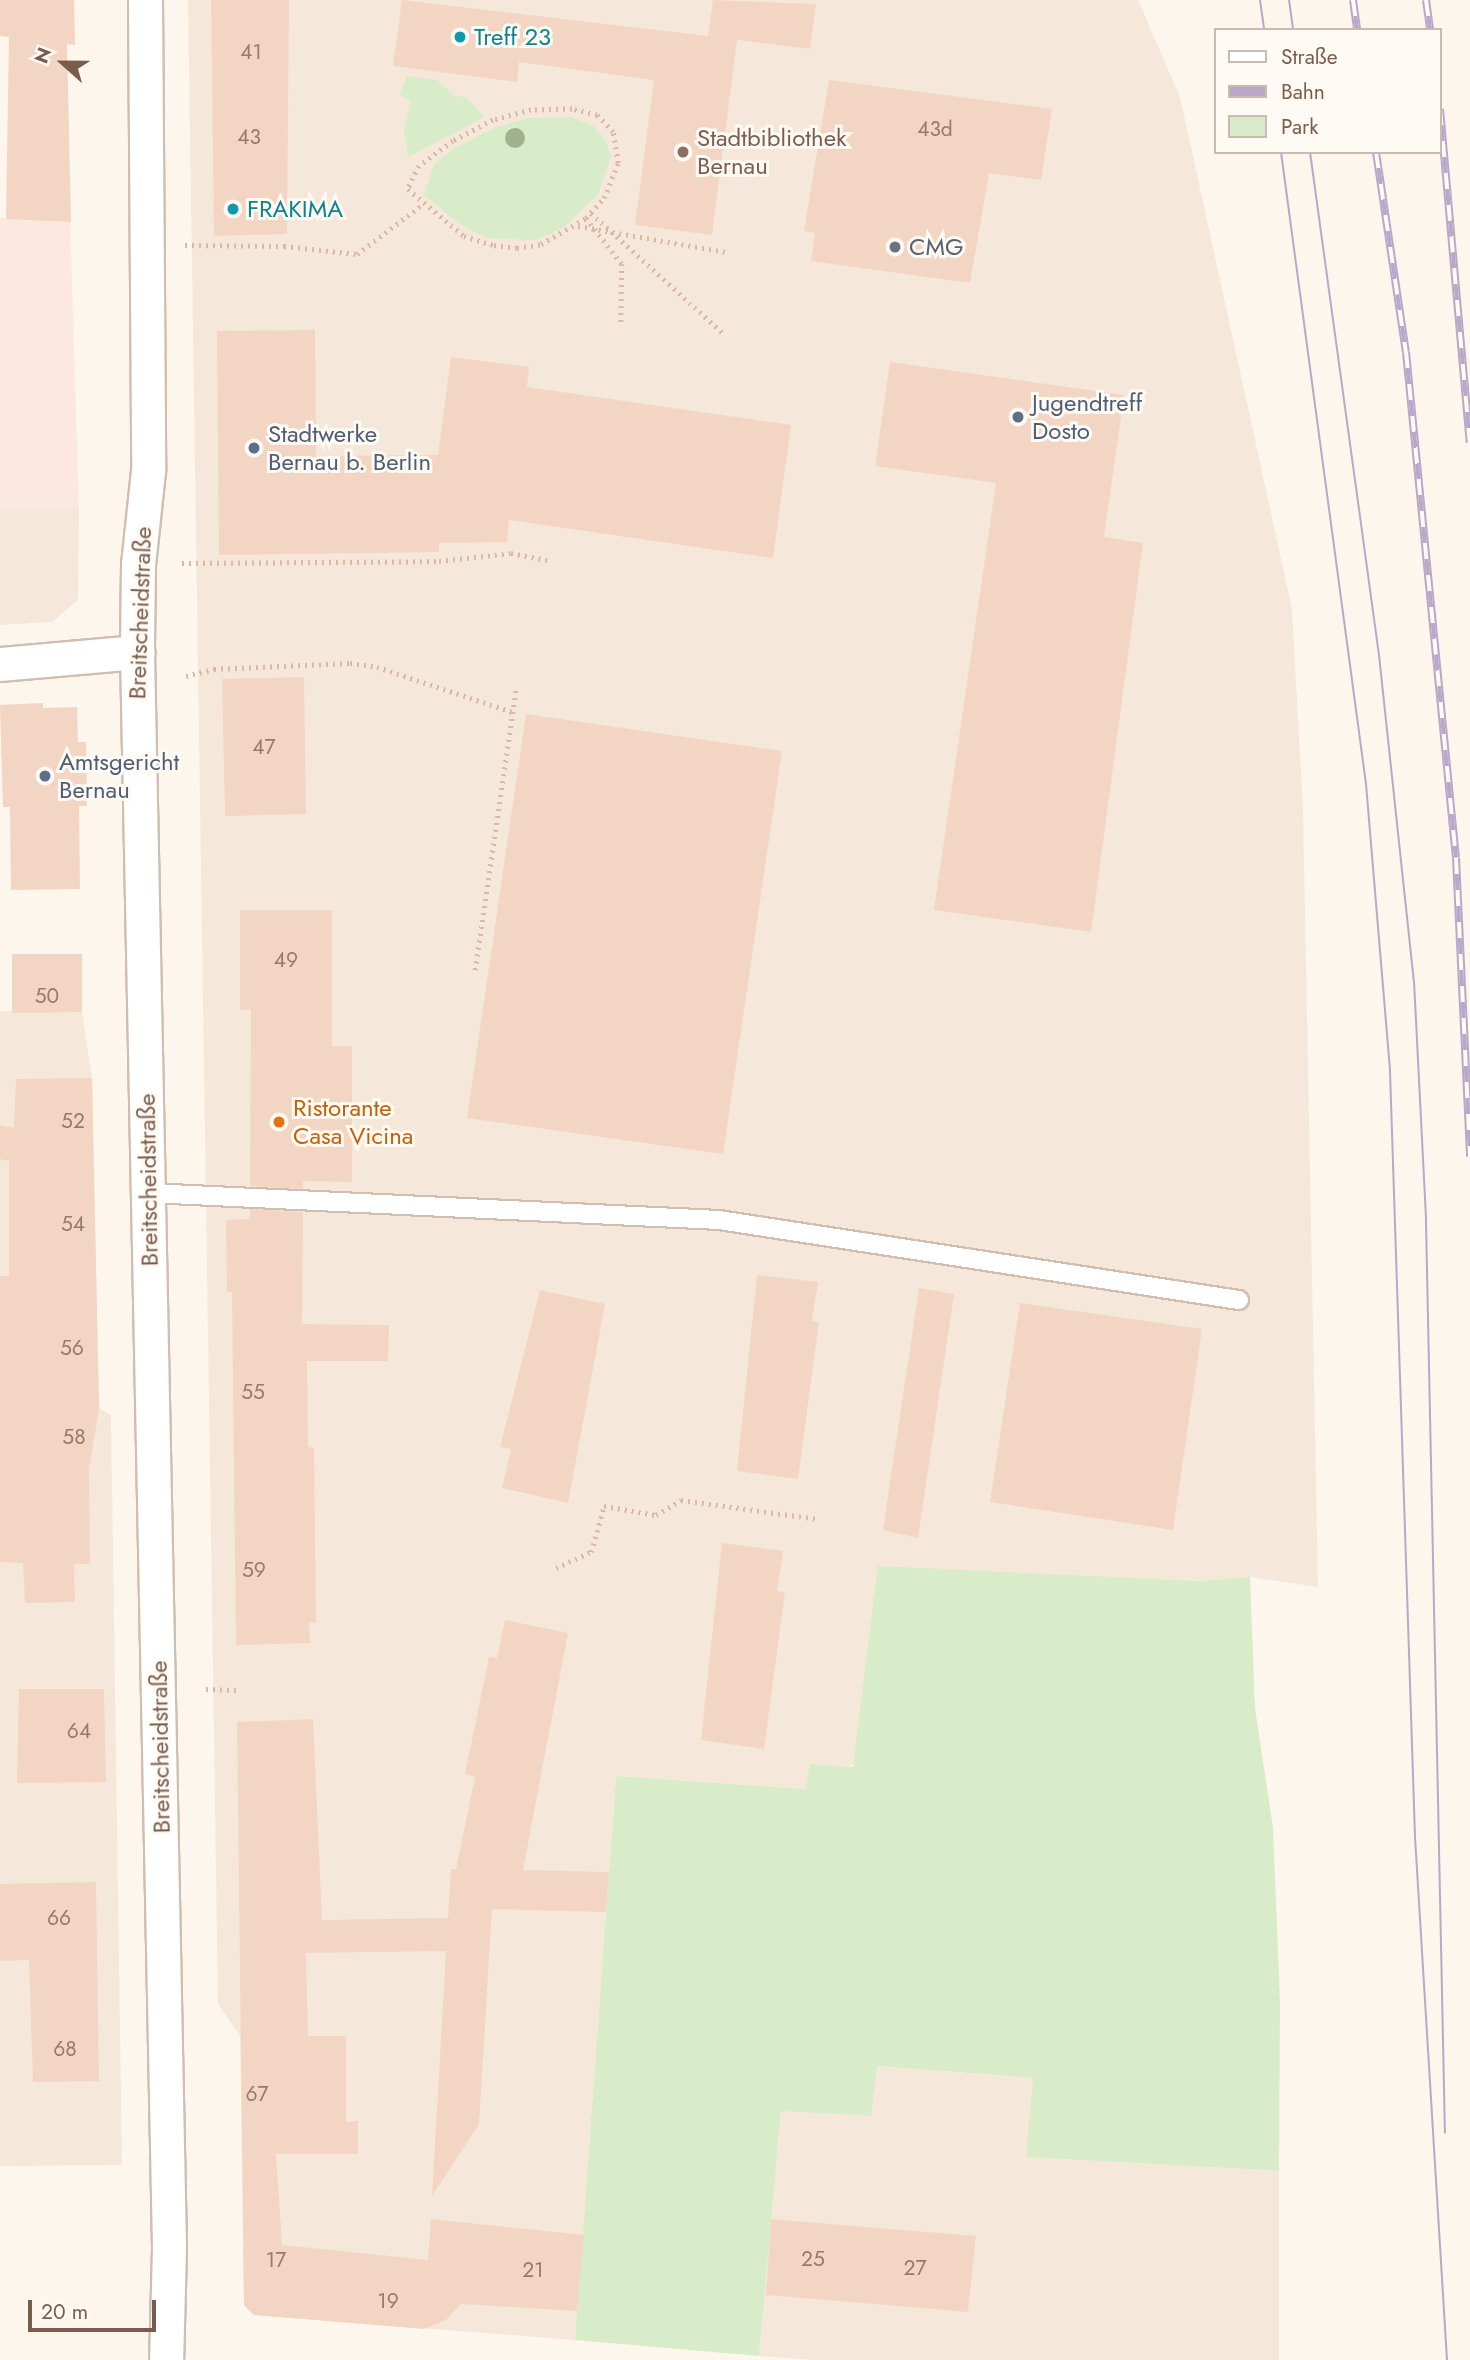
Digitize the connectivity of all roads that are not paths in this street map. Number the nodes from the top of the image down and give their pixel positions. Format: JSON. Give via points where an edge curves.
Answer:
{"nodes":[{"id":1,"x":145,"y":0,"type":"edge"},
{"id":2,"x":136,"y":652,"type":"junction"},
{"id":3,"x":0,"y":664,"type":"edge"},
{"id":4,"x":149,"y":1194,"type":"junction"},
{"id":5,"x":1239,"y":1300,"type":"dead end"},
{"id":6,"x":166,"y":2360,"type":"edge"}],
"edges":[{"from":1,"to":2,"type":"street","name":"Breitscheidstraße","via":[[148,471],[138,565]]},
{"from":2,"to":3,"type":"street"},
{"from":2,"to":4,"type":"street","name":"Breitscheidstraße"},
{"from":4,"to":5,"type":"lane","via":[[719,1220]]},
{"from":4,"to":6,"type":"street","name":"Breitscheidstraße","via":[[169,2249]]}]}
